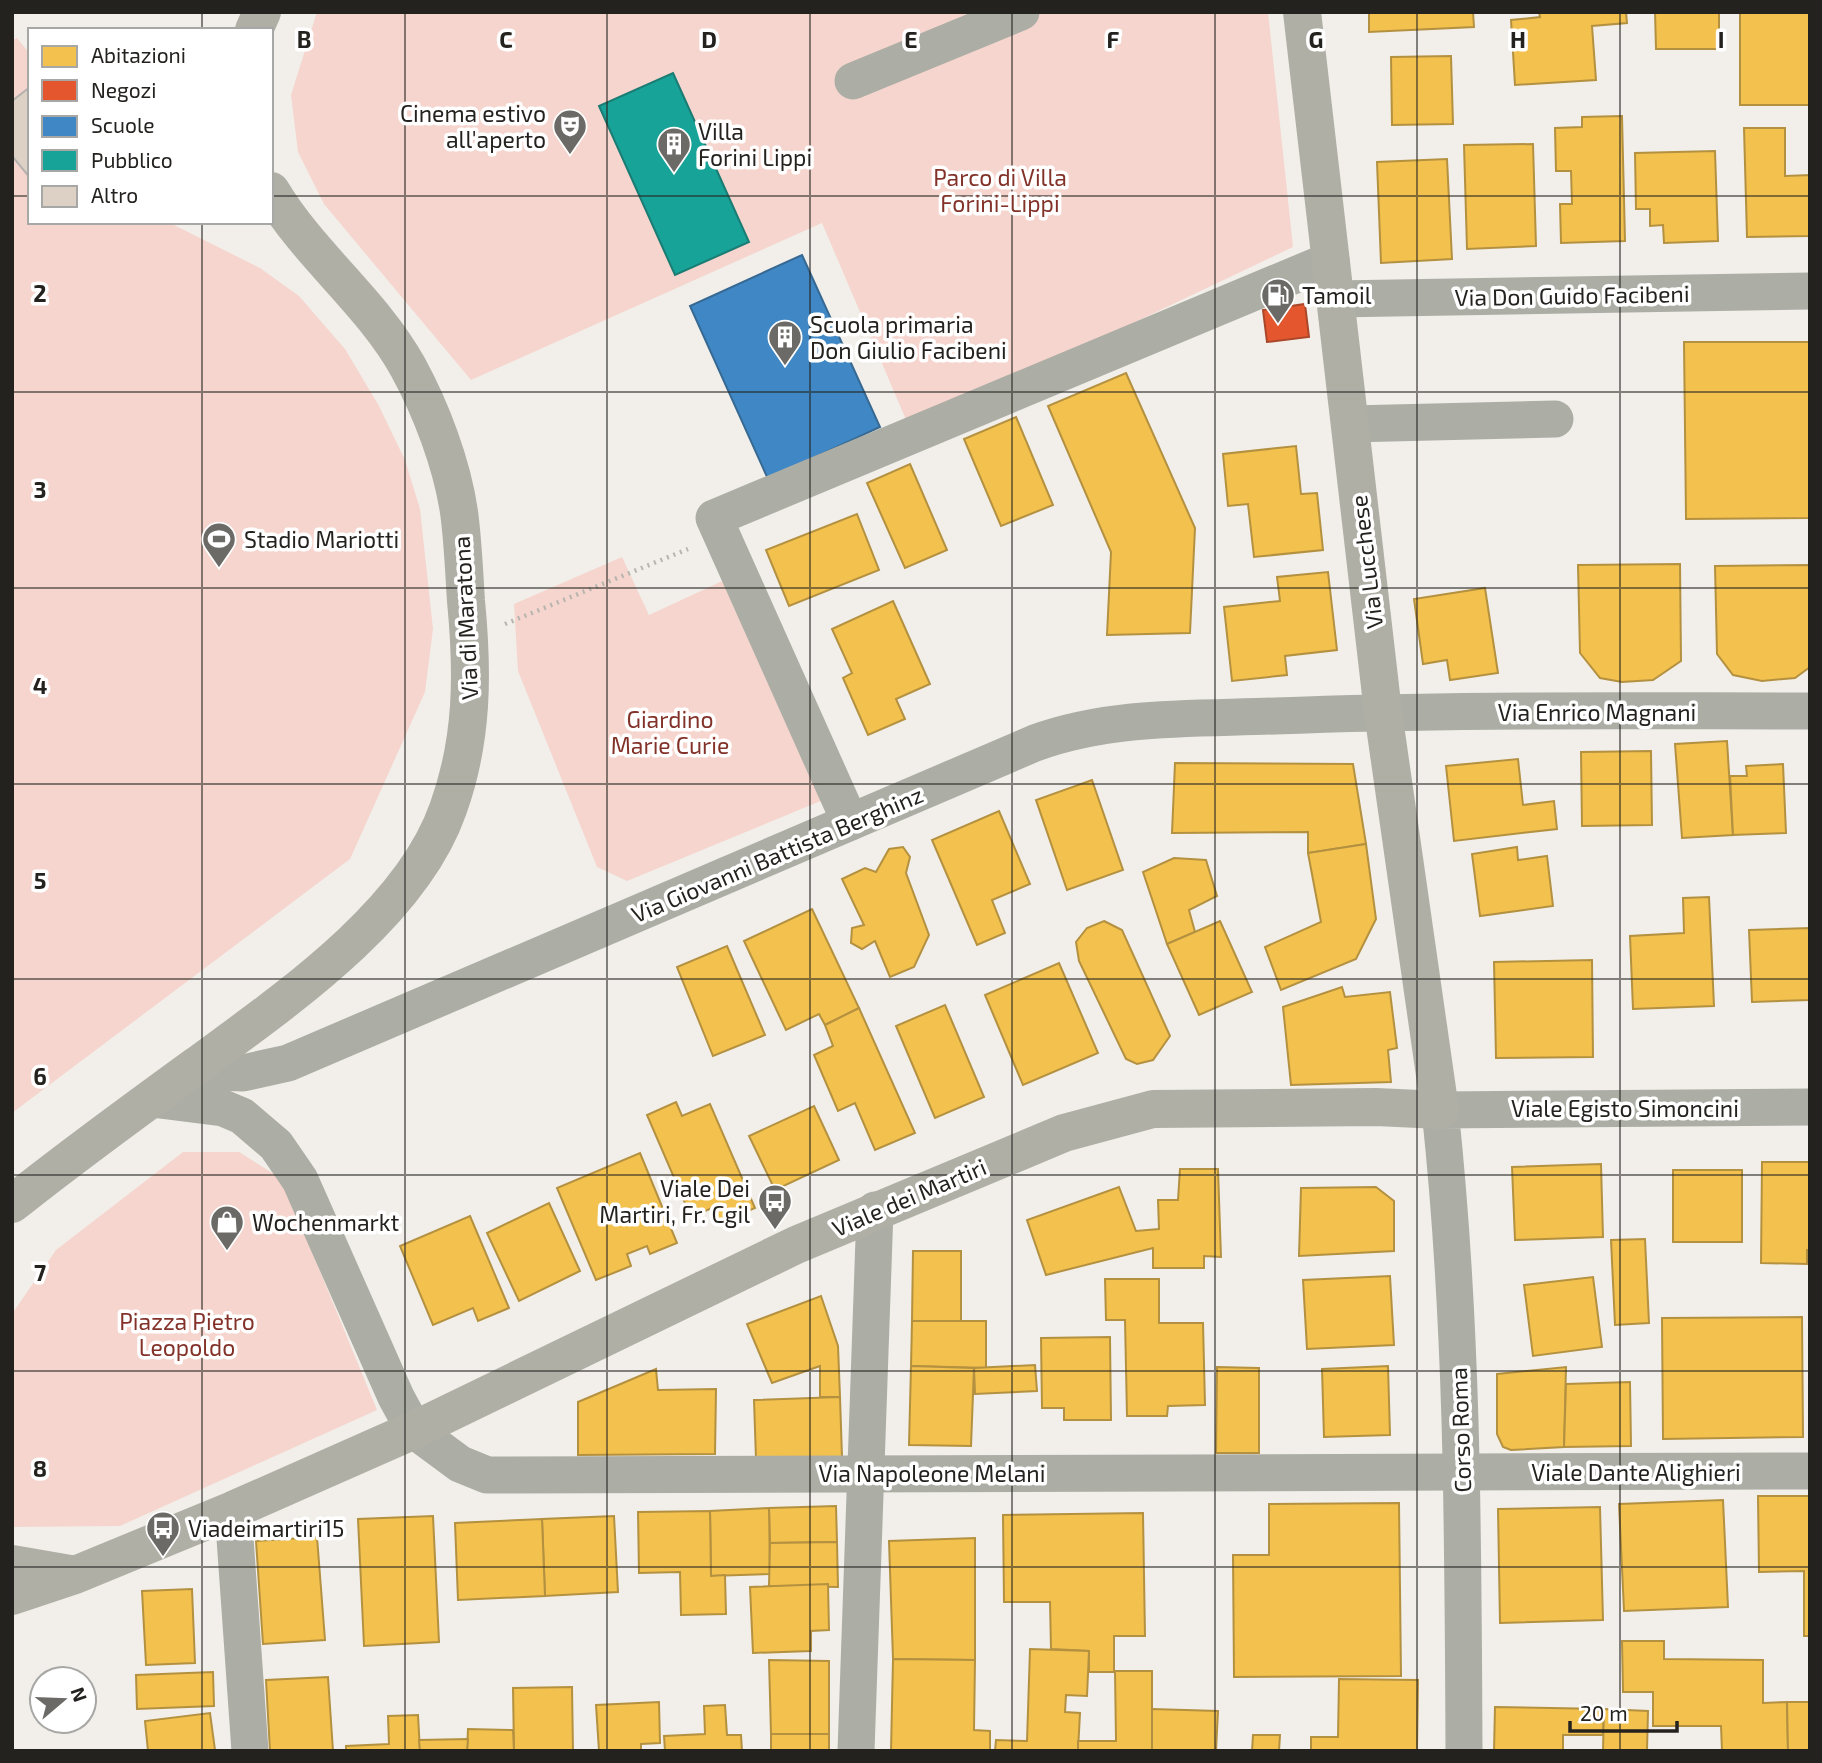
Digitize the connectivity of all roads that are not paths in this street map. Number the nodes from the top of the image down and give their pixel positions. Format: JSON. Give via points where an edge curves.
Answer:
{"nodes":[{"id":1,"x":262,"y":12,"type":"edge"},
{"id":2,"x":1021,"y":12,"type":"edge"},
{"id":3,"x":1302,"y":12,"type":"edge"},
{"id":4,"x":255,"y":28,"type":"edge"},
{"id":5,"x":853,"y":81,"type":"dead end"},
{"id":6,"x":273,"y":194,"type":"edge"},
{"id":7,"x":1331,"y":260,"type":"junction"},
{"id":8,"x":1810,"y":291,"type":"edge"},
{"id":9,"x":1335,"y":299,"type":"junction"},
{"id":10,"x":1555,"y":419,"type":"dead end"},
{"id":11,"x":1350,"y":424,"type":"junction"},
{"id":12,"x":1810,"y":711,"type":"edge"},
{"id":13,"x":1383,"y":712,"type":"junction"},
{"id":14,"x":850,"y":822,"type":"junction"},
{"id":15,"x":189,"y":1071,"type":"junction"},
{"id":16,"x":152,"y":1099,"type":"junction"},
{"id":17,"x":1810,"y":1107,"type":"edge"},
{"id":18,"x":1440,"y":1110,"type":"junction"},
{"id":19,"x":12,"y":1204,"type":"edge"},
{"id":20,"x":875,"y":1210,"type":"junction"},
{"id":21,"x":414,"y":1430,"type":"junction"},
{"id":22,"x":1810,"y":1471,"type":"edge"},
{"id":23,"x":866,"y":1472,"type":"junction"},
{"id":24,"x":1463,"y":1472,"type":"junction"},
{"id":25,"x":233,"y":1510,"type":"junction"},
{"id":26,"x":12,"y":1564,"type":"edge"},
{"id":27,"x":75,"y":1576,"type":"junction"},
{"id":28,"x":12,"y":1596,"type":"edge"},
{"id":29,"x":250,"y":1751,"type":"edge"},
{"id":30,"x":856,"y":1751,"type":"edge"},
{"id":31,"x":1464,"y":1751,"type":"edge"}],
"edges":[{"from":1,"to":4,"type":"main road"},
{"from":2,"to":5,"type":"street"},
{"from":3,"to":7,"type":"main road","name":"Via Lucchese"},
{"from":6,"to":15,"type":"main road","name":"Via di Maratona","via":[[388,337],[427,410],[458,509],[470,640],[470,720],[448,810],[404,884],[332,961]]},
{"from":7,"to":9,"type":"main road","name":"Via Lucchese"},
{"from":7,"to":14,"type":"street","via":[[715,518]]},
{"from":8,"to":9,"type":"street","name":"Via Don Guido Facibeni"},
{"from":9,"to":11,"type":"main road","name":"Via Lucchese"},
{"from":10,"to":11,"type":"street"},
{"from":11,"to":13,"type":"main road","name":"Via Lucchese"},
{"from":12,"to":13,"type":"street","name":"Via Enrico Magnani"},
{"from":13,"to":14,"type":"street","name":"Via Giovanni Battista Berghinz","via":[[1077,728]]},
{"from":13,"to":18,"type":"main road","name":"Via Lucchese"},
{"from":14,"to":15,"type":"street","name":"Via Giovanni Battista Berghinz","via":[[288,1063],[243,1073]]},
{"from":15,"to":16,"type":"main road"},
{"from":16,"to":19,"type":"main road"},
{"from":16,"to":21,"type":"street","via":[[223,1108],[242,1116],[276,1145],[300,1180]]},
{"from":17,"to":18,"type":"street","name":"Viale Egisto Simoncini"},
{"from":18,"to":20,"type":"main road","name":"Viale dei Martiri","via":[[1153,1109],[1064,1133]]},
{"from":18,"to":24,"type":"street","name":"Corso Roma"},
{"from":20,"to":21,"type":"main road","name":"Viale dei Martiri"},
{"from":20,"to":23,"type":"street"},
{"from":21,"to":23,"type":"street","name":"Via Napoleone Melani","via":[[460,1464],[487,1475]]},
{"from":21,"to":25,"type":"main road"},
{"from":22,"to":24,"type":"street","name":"Viale Dante Alighieri"},
{"from":23,"to":24,"type":"street","name":"Via Napoleone Melani"},
{"from":23,"to":30,"type":"street"},
{"from":24,"to":31,"type":"street","name":"Corso Roma"},
{"from":25,"to":27,"type":"main road"},
{"from":25,"to":29,"type":"street"},
{"from":26,"to":27,"type":"main road"},
{"from":27,"to":28,"type":"main road"}]}
